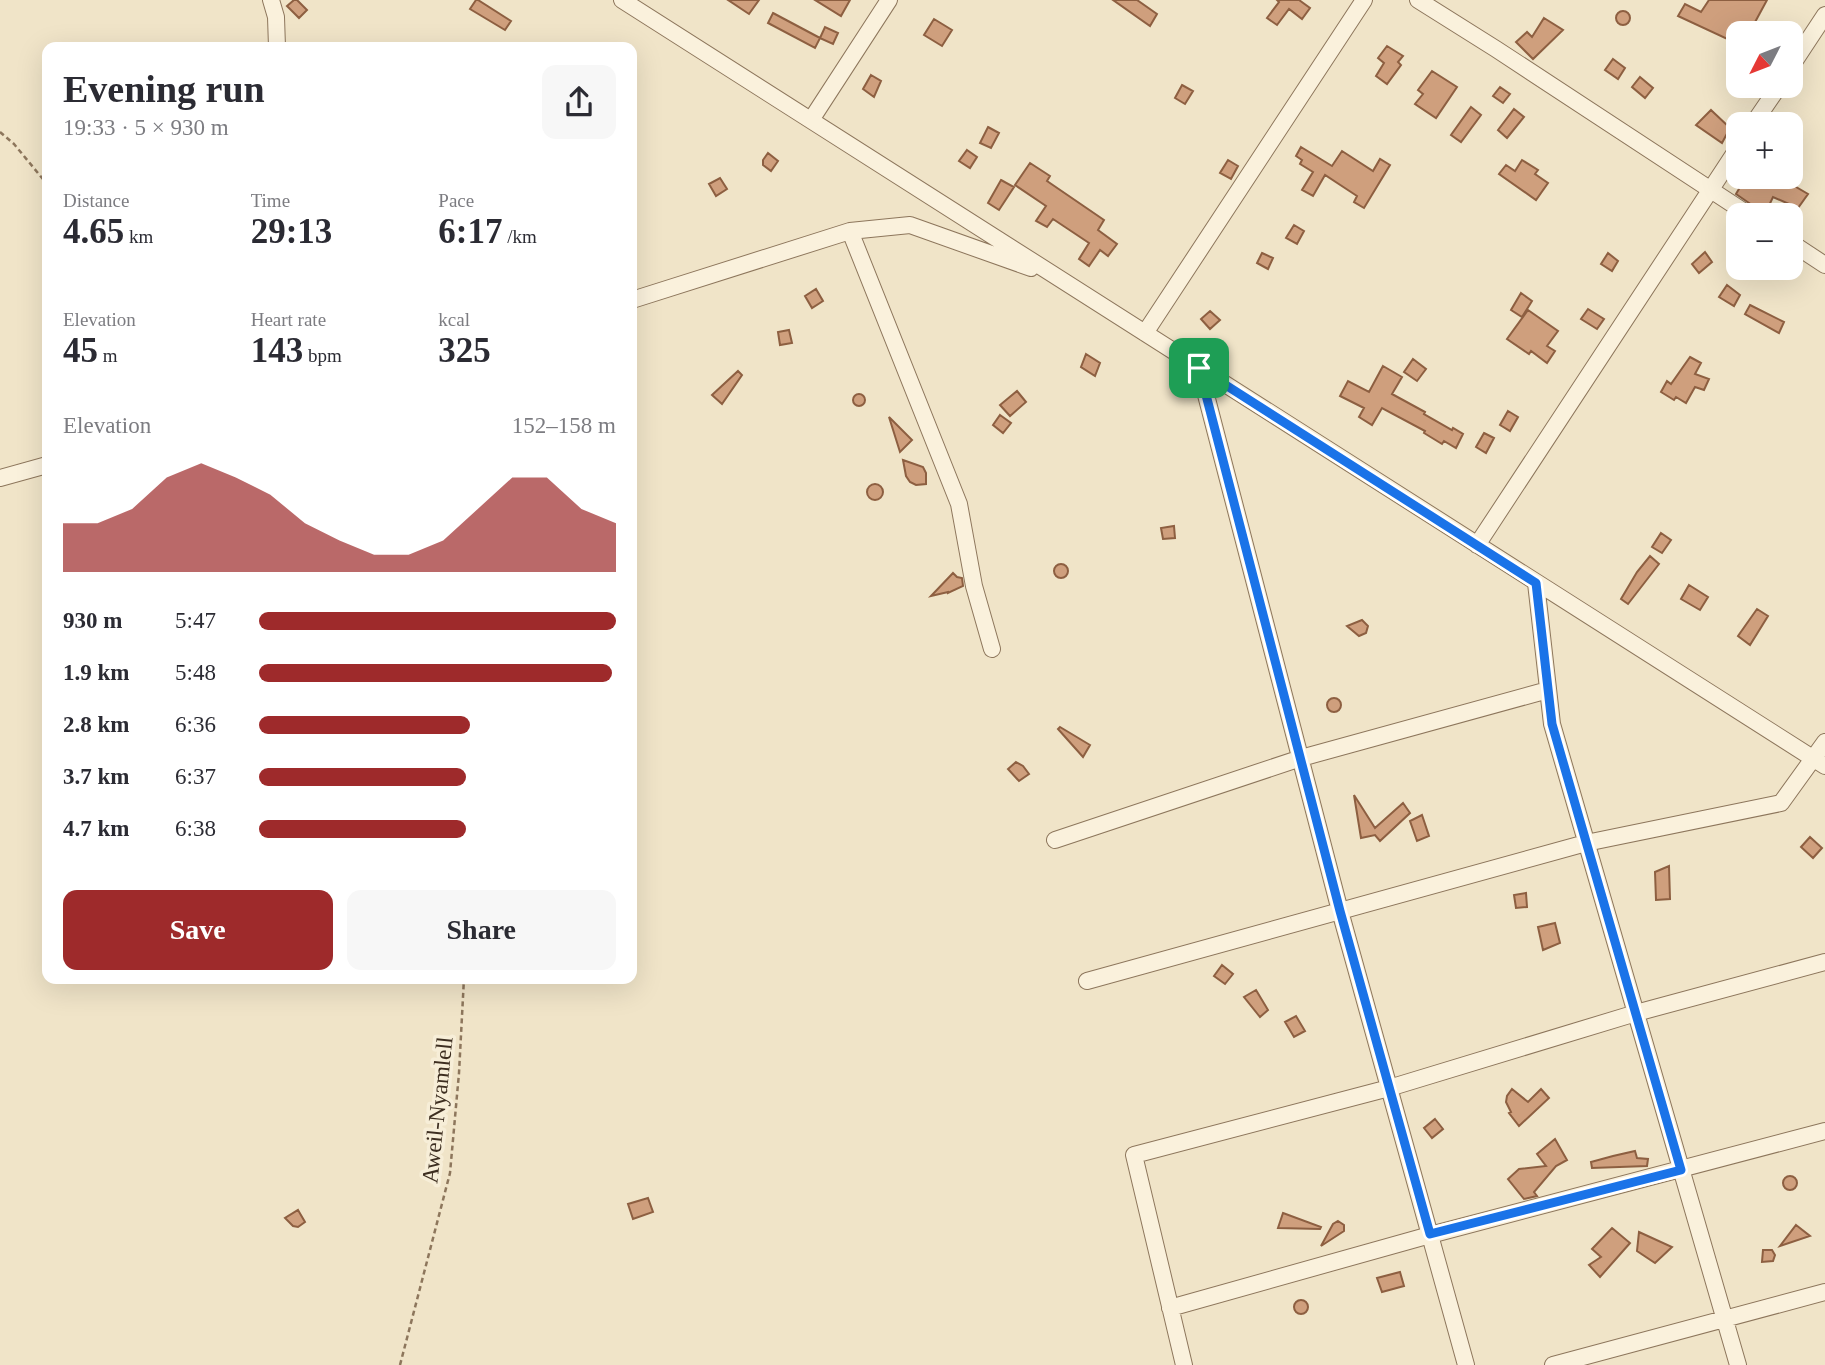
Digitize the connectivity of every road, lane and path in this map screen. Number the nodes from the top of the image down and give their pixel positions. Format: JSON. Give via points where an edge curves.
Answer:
{"nodes":[{"id":1,"x":271,"y":0,"type":"edge"},
{"id":2,"x":622,"y":0,"type":"edge"},
{"id":3,"x":889,"y":0,"type":"edge"},
{"id":4,"x":1364,"y":0,"type":"edge"},
{"id":5,"x":1418,"y":0,"type":"edge"},
{"id":6,"x":1825,"y":15,"type":"edge"},
{"id":7,"x":277,"y":42,"type":"edge"},
{"id":8,"x":1803,"y":48,"type":"edge"},
{"id":9,"x":811,"y":120,"type":"junction"},
{"id":10,"x":0,"y":132,"type":"edge"},
{"id":11,"x":1726,"y":166,"type":"edge"},
{"id":12,"x":42,"y":178,"type":"edge"},
{"id":13,"x":1710,"y":190,"type":"junction"},
{"id":14,"x":1730,"y":203,"type":"edge"},
{"id":15,"x":850,"y":231,"type":"junction"},
{"id":16,"x":1803,"y":251,"type":"edge"},
{"id":17,"x":1825,"y":265,"type":"edge"},
{"id":18,"x":1057,"y":277,"type":"junction"},
{"id":19,"x":637,"y":298,"type":"edge"},
{"id":20,"x":1145,"y":333,"type":"junction"},
{"id":21,"x":1199,"y":368,"type":"junction"},
{"id":22,"x":42,"y":466,"type":"edge"},
{"id":23,"x":0,"y":478,"type":"edge"},
{"id":24,"x":1477,"y":545,"type":"junction"},
{"id":25,"x":1536,"y":583,"type":"junction"},
{"id":26,"x":992,"y":649,"type":"dead end"},
{"id":27,"x":1548,"y":690,"type":"junction"},
{"id":28,"x":1825,"y":742,"type":"edge"},
{"id":29,"x":1301,"y":758,"type":"junction"},
{"id":30,"x":1819,"y":763,"type":"edge"},
{"id":31,"x":1055,"y":840,"type":"dead end"},
{"id":32,"x":1586,"y":843,"type":"junction"},
{"id":33,"x":1340,"y":911,"type":"junction"},
{"id":34,"x":1825,"y":962,"type":"edge"},
{"id":35,"x":1087,"y":981,"type":"dead end"},
{"id":36,"x":464,"y":984,"type":"edge"},
{"id":37,"x":1636,"y":1013,"type":"junction"},
{"id":38,"x":1390,"y":1088,"type":"junction"},
{"id":39,"x":1825,"y":1131,"type":"edge"},
{"id":40,"x":1681,"y":1170,"type":"junction"},
{"id":41,"x":1430,"y":1234,"type":"junction"},
{"id":42,"x":1825,"y":1292,"type":"edge"},
{"id":43,"x":1170,"y":1308,"type":"junction"},
{"id":44,"x":1725,"y":1320,"type":"junction"},
{"id":45,"x":400,"y":1365,"type":"edge"},
{"id":46,"x":1184,"y":1365,"type":"edge"},
{"id":47,"x":1466,"y":1365,"type":"edge"},
{"id":48,"x":1553,"y":1365,"type":"edge"},
{"id":49,"x":1738,"y":1365,"type":"edge"}],
"edges":[{"from":1,"to":7,"type":"street"},
{"from":2,"to":9,"type":"street"},
{"from":3,"to":9,"type":"street"},
{"from":4,"to":20,"type":"street"},
{"from":5,"to":13,"type":"street"},
{"from":6,"to":8,"type":"street"},
{"from":9,"to":18,"type":"street"},
{"from":10,"to":12,"type":"path"},
{"from":11,"to":13,"type":"street"},
{"from":13,"to":14,"type":"street"},
{"from":13,"to":24,"type":"street"},
{"from":15,"to":18,"type":"street","via":[[910,225]]},
{"from":15,"to":19,"type":"street"},
{"from":15,"to":26,"type":"street","via":[[959,504],[974,586]]},
{"from":16,"to":17,"type":"street"},
{"from":18,"to":20,"type":"street"},
{"from":20,"to":21,"type":"street"},
{"from":21,"to":24,"type":"street"},
{"from":21,"to":29,"type":"street"},
{"from":22,"to":23,"type":"street"},
{"from":24,"to":25,"type":"street"},
{"from":25,"to":27,"type":"street"},
{"from":25,"to":30,"type":"street"},
{"from":27,"to":29,"type":"street"},
{"from":27,"to":32,"type":"street","via":[[1552,724]]},
{"from":28,"to":30,"type":"street"},
{"from":29,"to":31,"type":"street"},
{"from":29,"to":33,"type":"street"},
{"from":30,"to":32,"type":"street","via":[[1781,803]]},
{"from":32,"to":33,"type":"street"},
{"from":32,"to":37,"type":"street"},
{"from":33,"to":35,"type":"street"},
{"from":33,"to":38,"type":"street"},
{"from":34,"to":37,"type":"street"},
{"from":36,"to":45,"type":"path","name":"Aweil-Nyamlell","via":[[450,1173]]},
{"from":37,"to":38,"type":"street"},
{"from":37,"to":40,"type":"street"},
{"from":38,"to":41,"type":"street"},
{"from":38,"to":43,"type":"street","via":[[1134,1156]]},
{"from":39,"to":40,"type":"street"},
{"from":40,"to":41,"type":"street"},
{"from":40,"to":44,"type":"street"},
{"from":41,"to":43,"type":"street"},
{"from":41,"to":47,"type":"street"},
{"from":42,"to":44,"type":"street"},
{"from":43,"to":46,"type":"street"},
{"from":44,"to":48,"type":"street"},
{"from":44,"to":49,"type":"street"}]}
